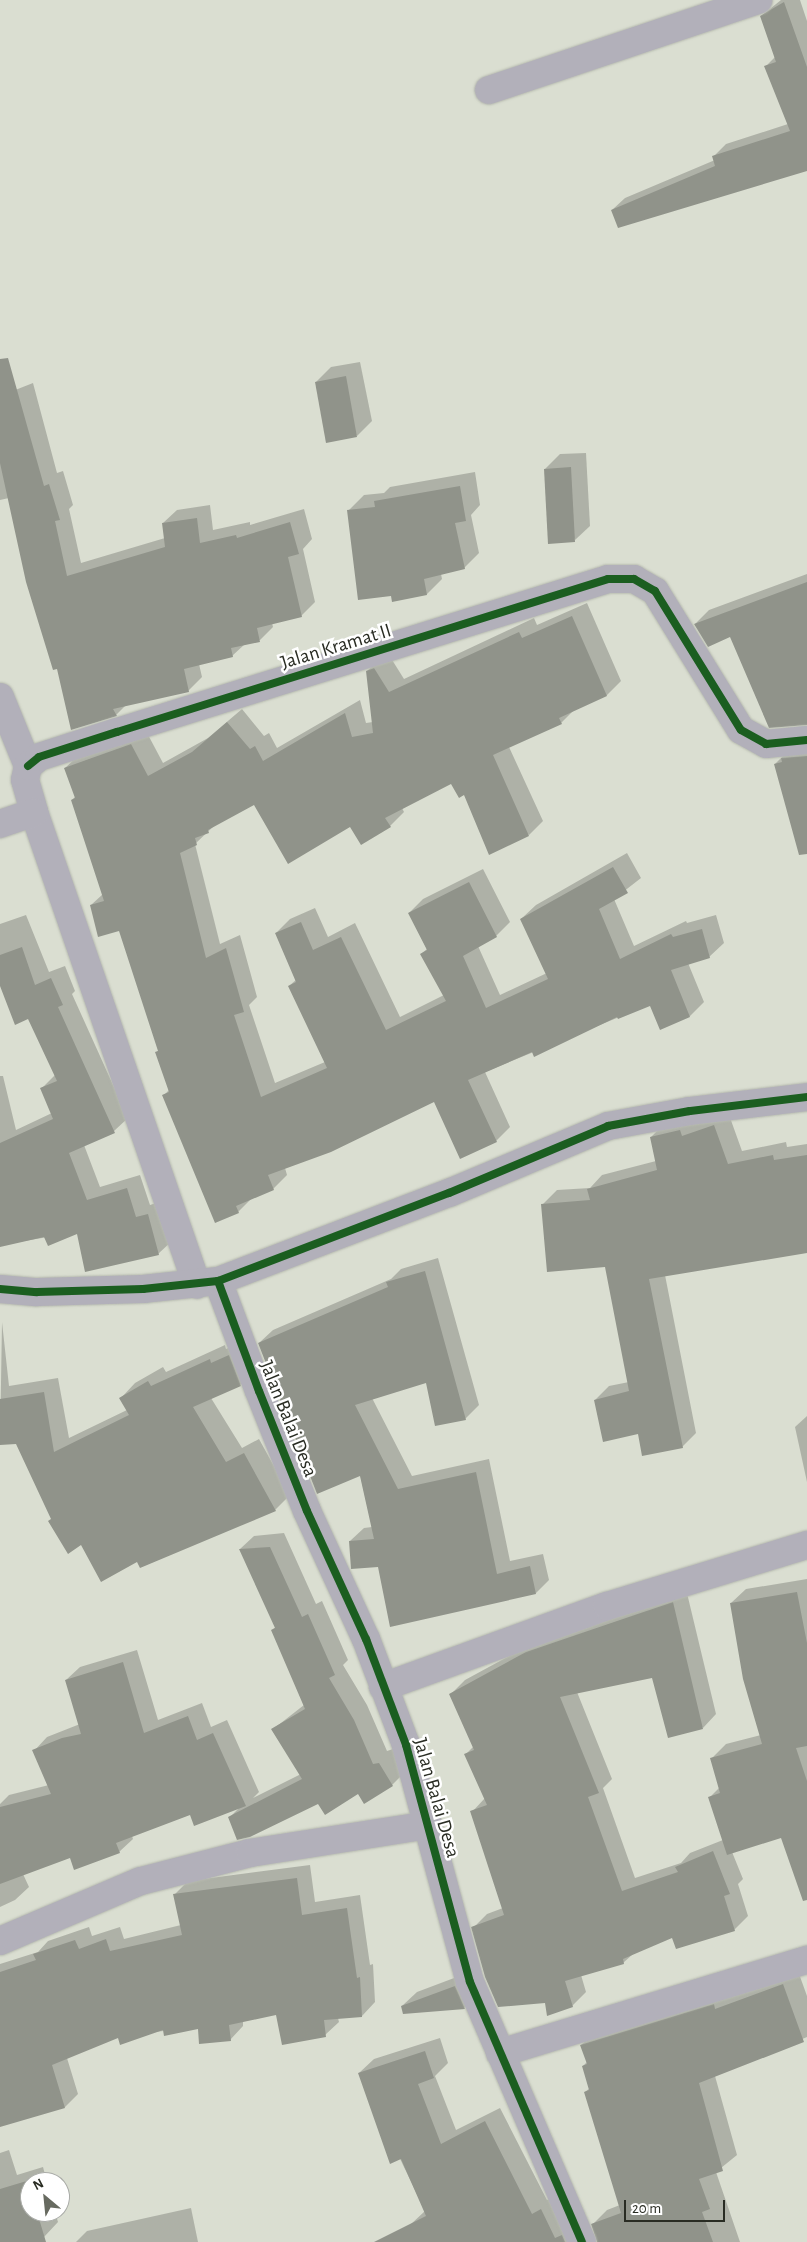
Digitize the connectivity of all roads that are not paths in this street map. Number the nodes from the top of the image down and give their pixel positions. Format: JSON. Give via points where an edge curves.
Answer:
{"nodes":[{"id":1,"x":758,"y":0,"type":"edge"},
{"id":2,"x":489,"y":90,"type":"dead end"},
{"id":3,"x":0,"y":697,"type":"edge"},
{"id":4,"x":807,"y":740,"type":"edge"},
{"id":5,"x":28,"y":766,"type":"junction"},
{"id":6,"x":34,"y":812,"type":"junction"},
{"id":7,"x":0,"y":824,"type":"edge"},
{"id":8,"x":807,"y":1097,"type":"edge"},
{"id":9,"x":207,"y":1283,"type":"junction"},
{"id":10,"x":0,"y":1289,"type":"edge"},
{"id":11,"x":807,"y":1545,"type":"edge"},
{"id":12,"x":383,"y":1687,"type":"junction"},
{"id":13,"x":428,"y":1825,"type":"junction"},
{"id":14,"x":0,"y":1941,"type":"edge"},
{"id":15,"x":807,"y":1960,"type":"edge"},
{"id":16,"x":500,"y":2053,"type":"junction"},
{"id":17,"x":582,"y":2242,"type":"edge"}],
"edges":[{"from":1,"to":2,"type":"street"},
{"from":3,"to":5,"type":"street"},
{"from":4,"to":5,"type":"street","name":"Jalan Kramat II","via":[[766,744],[741,730],[655,591],[634,579],[608,579],[39,757]]},
{"from":5,"to":6,"type":"street","name":"Jalan Balai Desa","via":[[25,780]]},
{"from":6,"to":7,"type":"street"},
{"from":6,"to":9,"type":"street","name":"Jalan Balai Desa"},
{"from":8,"to":9,"type":"street","via":[[690,1110],[608,1126],[449,1193]]},
{"from":9,"to":10,"type":"street","via":[[37,1292]]},
{"from":9,"to":12,"type":"street","name":"Jalan Balai Desa","via":[[366,1639]]},
{"from":11,"to":12,"type":"street","via":[[607,1606]]},
{"from":12,"to":13,"type":"street","name":"Jalan Balai Desa","via":[[406,1745]]},
{"from":13,"to":14,"type":"street","via":[[250,1853],[141,1881]]},
{"from":13,"to":16,"type":"street","name":"Jalan Balai Desa","via":[[470,1982]]},
{"from":15,"to":16,"type":"street"},
{"from":16,"to":17,"type":"street","name":"Jalan Balai Desa"}]}
